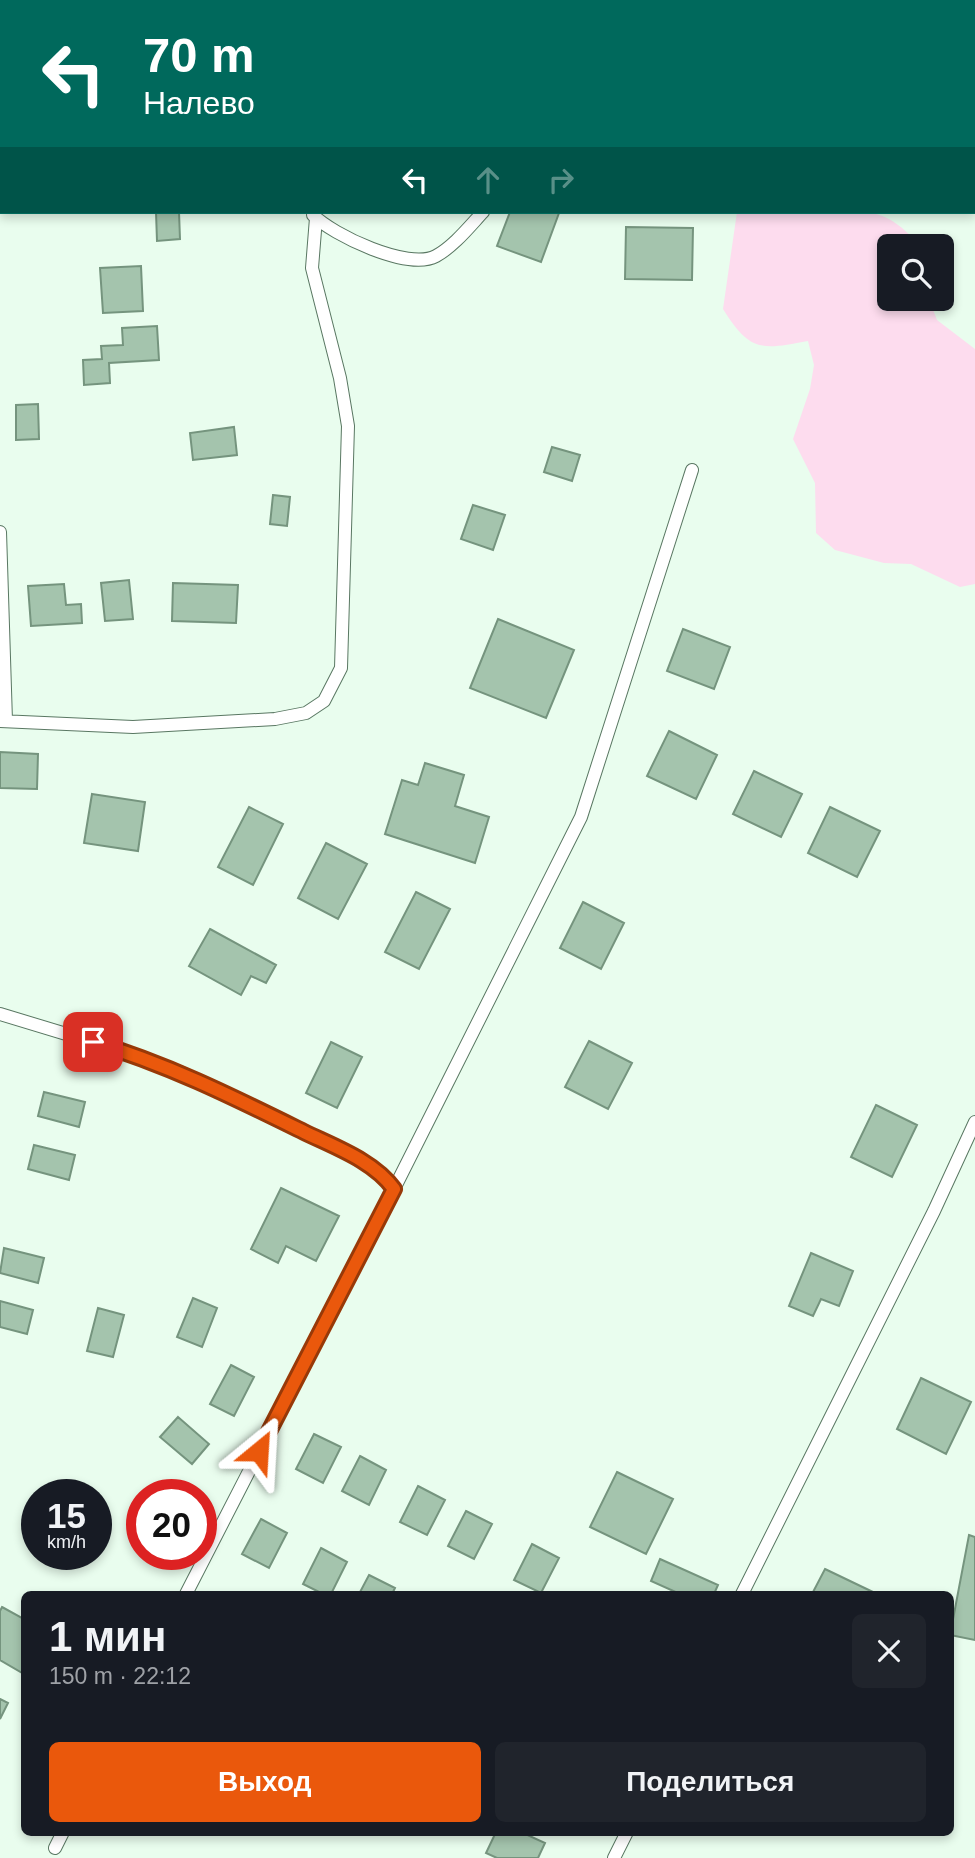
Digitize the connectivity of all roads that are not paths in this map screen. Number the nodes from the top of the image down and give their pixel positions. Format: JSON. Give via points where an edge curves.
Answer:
{"nodes":[{"id":1,"x":481,"y":214,"type":"edge"},
{"id":2,"x":313,"y":215,"type":"edge"},
{"id":3,"x":692,"y":470,"type":"dead end"},
{"id":4,"x":0,"y":532,"type":"edge"},
{"id":5,"x":3,"y":721,"type":"edge"},
{"id":6,"x":0,"y":1014,"type":"edge"},
{"id":7,"x":975,"y":1122,"type":"edge"},
{"id":8,"x":394,"y":1189,"type":"junction"},
{"id":9,"x":188,"y":1591,"type":"edge"},
{"id":10,"x":744,"y":1591,"type":"edge"},
{"id":11,"x":61,"y":1836,"type":"edge"},
{"id":12,"x":625,"y":1836,"type":"edge"},
{"id":13,"x":55,"y":1848,"type":"dead end"},
{"id":14,"x":614,"y":1858,"type":"edge"}],
"edges":[{"from":1,"to":2,"type":"lane","via":[[434,257],[417,260],[364,244]]},
{"from":2,"to":5,"type":"lane","via":[[312,268],[348,426],[341,668],[332,688],[324,701],[306,713],[275,719],[134,727]]},
{"from":3,"to":8,"type":"lane","via":[[581,817]]},
{"from":4,"to":5,"type":"lane"},
{"from":6,"to":8,"type":"lane","via":[[180,1072],[356,1158]]},
{"from":7,"to":10,"type":"lane"},
{"from":8,"to":9,"type":"lane"},
{"from":11,"to":13,"type":"lane"},
{"from":12,"to":14,"type":"lane"}]}
